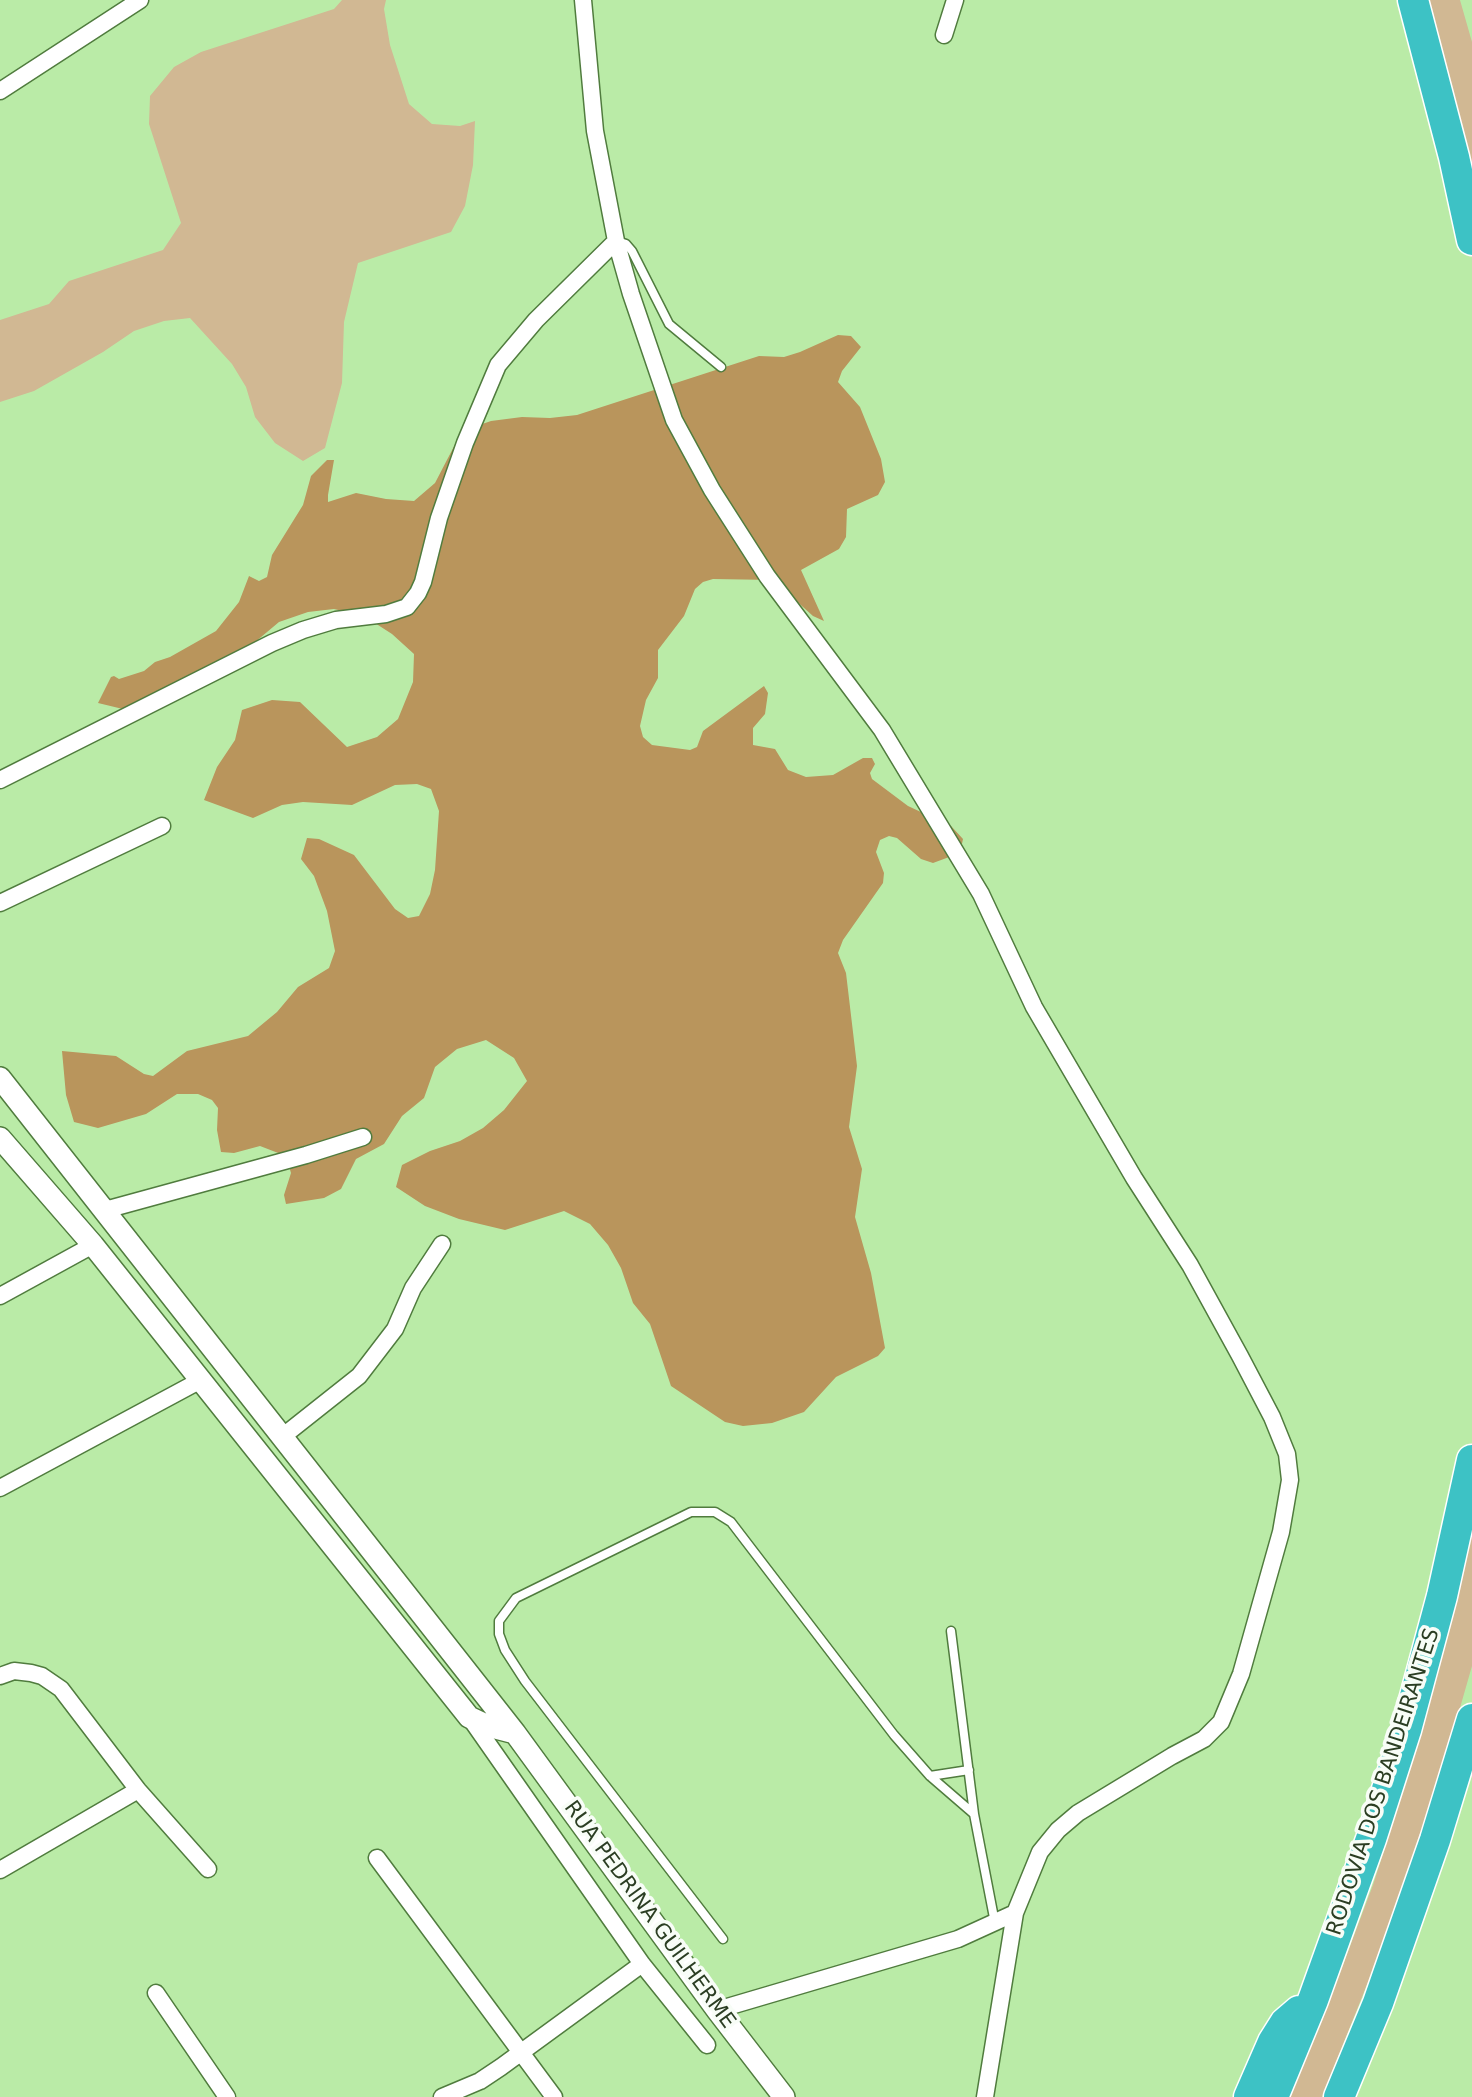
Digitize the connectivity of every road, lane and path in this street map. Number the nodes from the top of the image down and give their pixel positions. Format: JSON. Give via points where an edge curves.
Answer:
{"nodes":[{"id":1,"x":140,"y":0,"type":"edge"},
{"id":2,"x":583,"y":0,"type":"edge"},
{"id":3,"x":956,"y":0,"type":"edge"},
{"id":4,"x":1413,"y":0,"type":"edge"},
{"id":5,"x":944,"y":36,"type":"dead end"},
{"id":6,"x":0,"y":91,"type":"edge"},
{"id":7,"x":1472,"y":240,"type":"edge"},
{"id":8,"x":616,"y":241,"type":"junction"},
{"id":9,"x":721,"y":367,"type":"dead end"},
{"id":10,"x":0,"y":780,"type":"edge"},
{"id":11,"x":162,"y":826,"type":"dead end"},
{"id":12,"x":0,"y":903,"type":"edge"},
{"id":13,"x":4,"y":1090,"type":"edge"},
{"id":14,"x":363,"y":1137,"type":"dead end"},
{"id":15,"x":0,"y":1138,"type":"edge"},
{"id":16,"x":105,"y":1210,"type":"junction"},
{"id":17,"x":442,"y":1244,"type":"dead end"},
{"id":18,"x":93,"y":1245,"type":"junction"},
{"id":19,"x":0,"y":1296,"type":"edge"},
{"id":20,"x":201,"y":1380,"type":"junction"},
{"id":21,"x":282,"y":1437,"type":"junction"},
{"id":22,"x":1472,"y":1460,"type":"edge"},
{"id":23,"x":0,"y":1488,"type":"edge"},
{"id":24,"x":951,"y":1631,"type":"dead end"},
{"id":25,"x":0,"y":1676,"type":"edge"},
{"id":26,"x":493,"y":1706,"type":"junction"},
{"id":27,"x":464,"y":1710,"type":"junction"},
{"id":28,"x":1472,"y":1719,"type":"edge"},
{"id":29,"x":515,"y":1733,"type":"junction"},
{"id":30,"x":969,"y":1770,"type":"junction"},
{"id":31,"x":930,"y":1776,"type":"junction"},
{"id":32,"x":138,"y":1790,"type":"junction"},
{"id":33,"x":974,"y":1814,"type":"junction"},
{"id":34,"x":377,"y":1858,"type":"dead end"},
{"id":35,"x":208,"y":1869,"type":"dead end"},
{"id":36,"x":0,"y":1870,"type":"edge"},
{"id":37,"x":1015,"y":1913,"type":"junction"},
{"id":38,"x":995,"y":1923,"type":"junction"},
{"id":39,"x":723,"y":1939,"type":"dead end"},
{"id":40,"x":642,"y":1964,"type":"junction"},
{"id":41,"x":156,"y":1993,"type":"dead end"},
{"id":42,"x":1313,"y":2000,"type":"junction"},
{"id":43,"x":1378,"y":2003,"type":"junction"},
{"id":44,"x":717,"y":2010,"type":"junction"},
{"id":45,"x":707,"y":2045,"type":"dead end"},
{"id":46,"x":521,"y":2053,"type":"junction"},
{"id":47,"x":227,"y":2097,"type":"edge"},
{"id":48,"x":442,"y":2097,"type":"edge"},
{"id":49,"x":554,"y":2097,"type":"edge"},
{"id":50,"x":784,"y":2097,"type":"edge"},
{"id":51,"x":985,"y":2097,"type":"edge"},
{"id":52,"x":1249,"y":2097,"type":"edge"},
{"id":53,"x":1273,"y":2097,"type":"edge"},
{"id":54,"x":1339,"y":2097,"type":"edge"},
{"id":55,"x":1360,"y":2097,"type":"edge"}],
"edges":[{"from":1,"to":6,"type":"street"},
{"from":2,"to":8,"type":"street","via":[[595,131]]},
{"from":3,"to":5,"type":"street"},
{"from":4,"to":7,"type":"highway"},
{"from":8,"to":9,"type":"lane","via":[[632,251],[669,324]]},
{"from":8,"to":10,"type":"street","via":[[498,365],[460,456],[418,593],[407,607],[336,620],[282,638]]},
{"from":8,"to":37,"type":"street","via":[[674,420],[712,490],[767,576],[882,730],[981,894],[1034,1007],[1190,1265],[1247,1368],[1287,1454],[1290,1480],[1282,1532],[1241,1674],[1221,1722],[1204,1740],[1078,1813],[1058,1830],[1040,1852]]},
{"from":11,"to":12,"type":"street"},
{"from":13,"to":16,"type":"street","name":"RUA PEDRINA GUILHERME"},
{"from":14,"to":16,"type":"street"},
{"from":15,"to":18,"type":"street"},
{"from":16,"to":21,"type":"street","name":"RUA PEDRINA GUILHERME"},
{"from":17,"to":21,"type":"street","via":[[413,1288],[395,1329],[359,1376]]},
{"from":18,"to":19,"type":"street"},
{"from":18,"to":20,"type":"street"},
{"from":20,"to":23,"type":"street"},
{"from":20,"to":27,"type":"street"},
{"from":21,"to":26,"type":"street","name":"RUA PEDRINA GUILHERME"},
{"from":22,"to":42,"type":"highway","name":"RODOVIA DOS BANDEIRANTES","via":[[1406,1730]]},
{"from":24,"to":30,"type":"lane"},
{"from":25,"to":32,"type":"street","via":[[14,1671],[41,1676],[61,1689]]},
{"from":26,"to":27,"type":"street"},
{"from":26,"to":29,"type":"street","name":"RUA PEDRINA GUILHERME"},
{"from":27,"to":29,"type":"street","via":[[488,1726]]},
{"from":27,"to":40,"type":"street"},
{"from":28,"to":43,"type":"highway"},
{"from":29,"to":44,"type":"street","name":"RUA PEDRINA GUILHERME"},
{"from":30,"to":31,"type":"lane"},
{"from":30,"to":33,"type":"lane"},
{"from":31,"to":33,"type":"lane"},
{"from":31,"to":39,"type":"lane","via":[[731,1522],[715,1512],[691,1512],[516,1598],[499,1621],[505,1650]]},
{"from":32,"to":35,"type":"street"},
{"from":32,"to":36,"type":"street"},
{"from":33,"to":38,"type":"lane"},
{"from":34,"to":46,"type":"street"},
{"from":37,"to":38,"type":"street"},
{"from":37,"to":51,"type":"street"},
{"from":38,"to":44,"type":"street","via":[[958,1939]]},
{"from":40,"to":45,"type":"street"},
{"from":40,"to":46,"type":"street"},
{"from":41,"to":47,"type":"street"},
{"from":42,"to":52,"type":"highway","via":[[1285,2023]]},
{"from":42,"to":53,"type":"highway","name":"RODOVIA DOS BANDEIRANTES"},
{"from":43,"to":54,"type":"highway"},
{"from":43,"to":55,"type":"highway","via":[[1374,2046]]},
{"from":44,"to":50,"type":"street","name":"RUA PEDRINA GUILHERME"},
{"from":46,"to":48,"type":"street","via":[[480,2081]]},
{"from":46,"to":49,"type":"street"}]}
